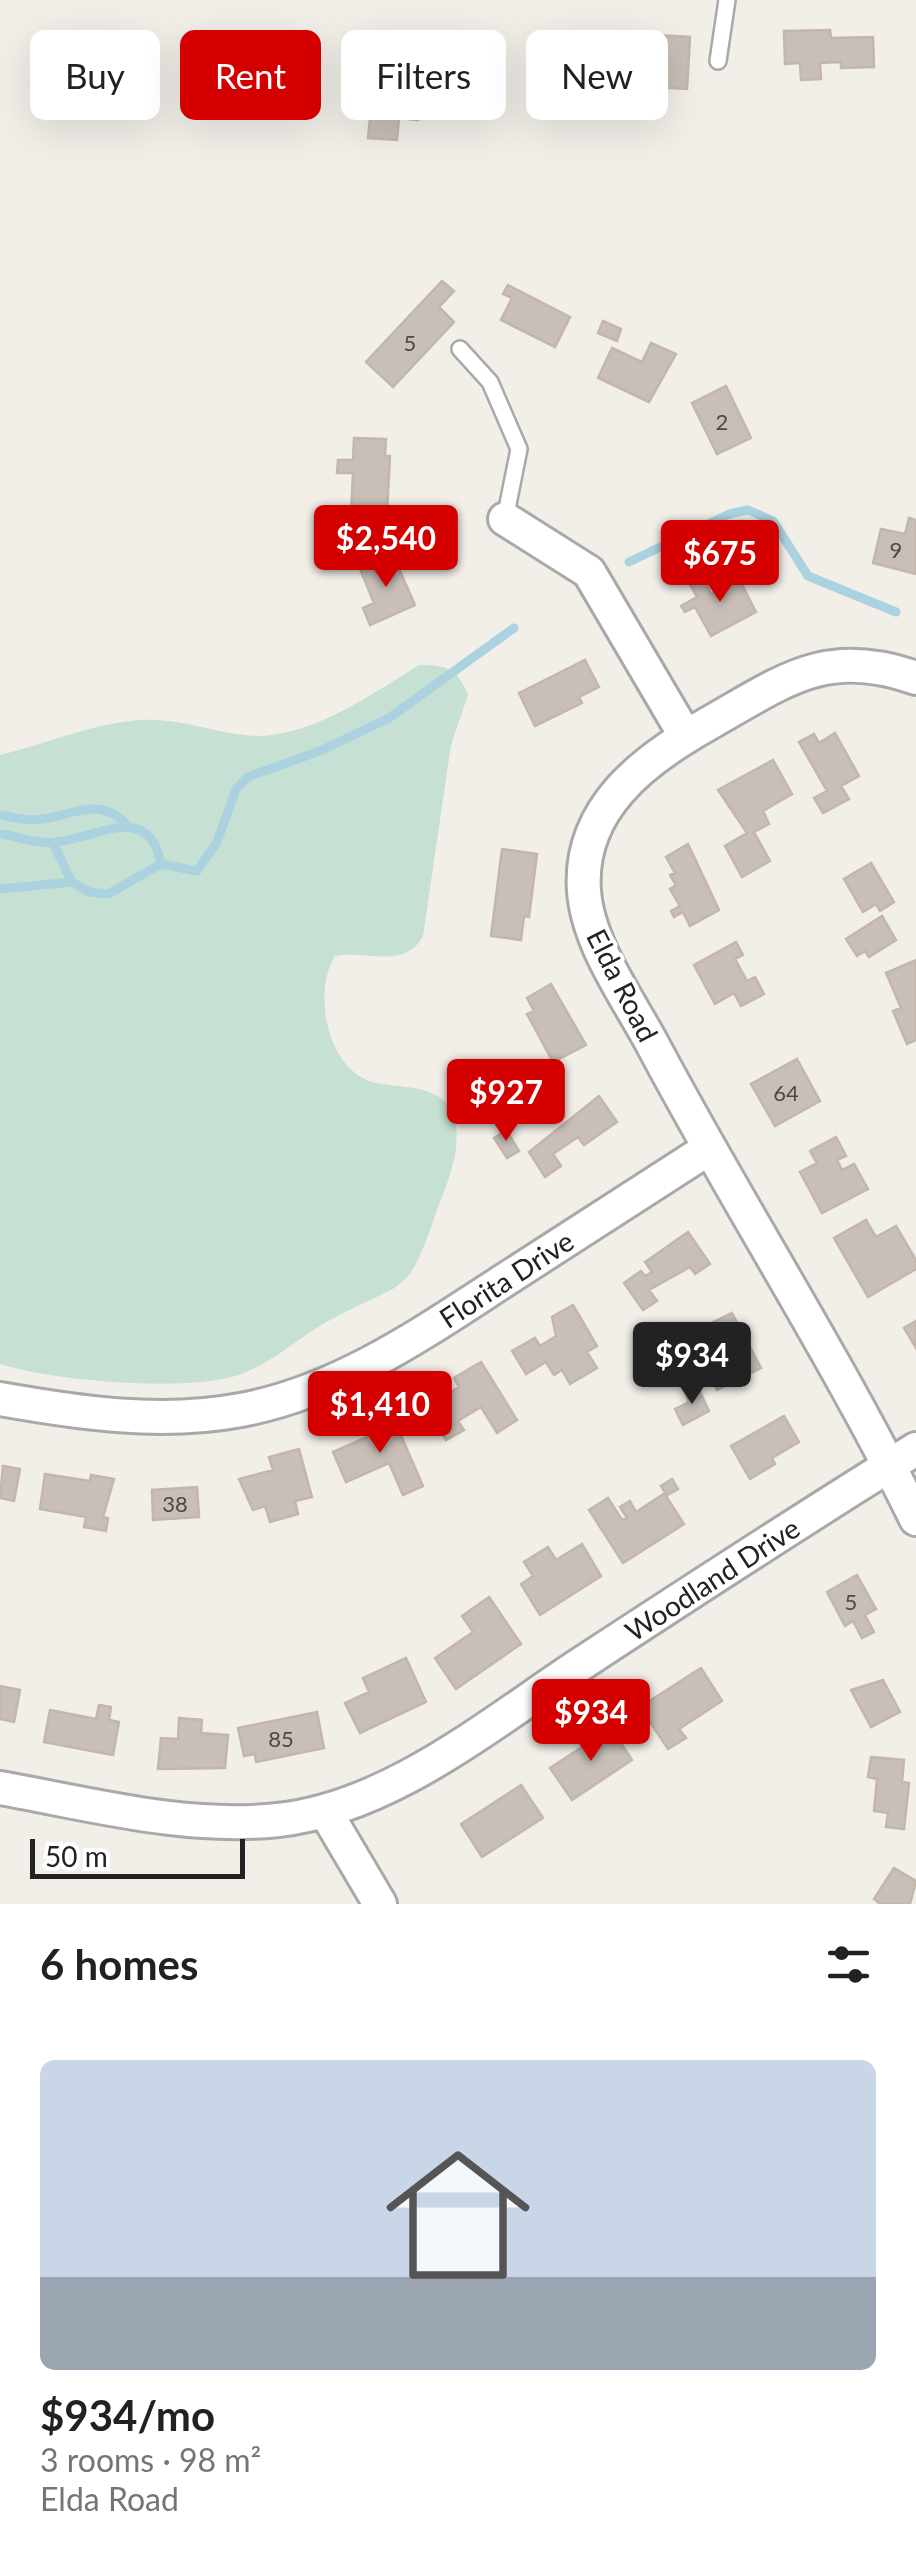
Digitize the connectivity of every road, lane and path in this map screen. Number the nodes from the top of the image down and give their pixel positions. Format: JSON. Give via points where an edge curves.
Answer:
{"nodes":[{"id":1,"x":727,"y":0,"type":"edge"},
{"id":2,"x":718,"y":62,"type":"dead end"},
{"id":3,"x":460,"y":348,"type":"dead end"},
{"id":4,"x":505,"y":519,"type":"joint"},
{"id":5,"x":916,"y":678,"type":"edge"},
{"id":6,"x":686,"y":737,"type":"junction"},
{"id":7,"x":708,"y":1149,"type":"junction"},
{"id":8,"x":0,"y":1398,"type":"edge"},
{"id":9,"x":903,"y":1458,"type":"edge"},
{"id":10,"x":916,"y":1519,"type":"edge"},
{"id":11,"x":0,"y":1788,"type":"edge"},
{"id":12,"x":325,"y":1811,"type":"junction"},
{"id":13,"x":380,"y":1904,"type":"edge"}],
"edges":[{"from":1,"to":2,"type":"lane"},
{"from":3,"to":4,"type":"lane","via":[[490,382],[519,449]]},
{"from":4,"to":6,"type":"street","via":[[589,572]]},
{"from":5,"to":6,"type":"street","name":"Elda Road","via":[[869,664],[822,665]]},
{"from":6,"to":7,"type":"street","name":"Elda Road","via":[[611,796],[584,889],[600,946]]},
{"from":7,"to":8,"type":"street","name":"Florita Drive","via":[[396,1350],[306,1392],[238,1411],[162,1416]]},
{"from":7,"to":9,"type":"street","name":"Elda Road"},
{"from":9,"to":10,"type":"street","name":"Elda Road"},
{"from":9,"to":12,"type":"street","name":"Woodland Drive","via":[[446,1752]]},
{"from":11,"to":12,"type":"street","name":"Woodland Drive","via":[[182,1819],[279,1820]]},
{"from":12,"to":13,"type":"street"}]}
